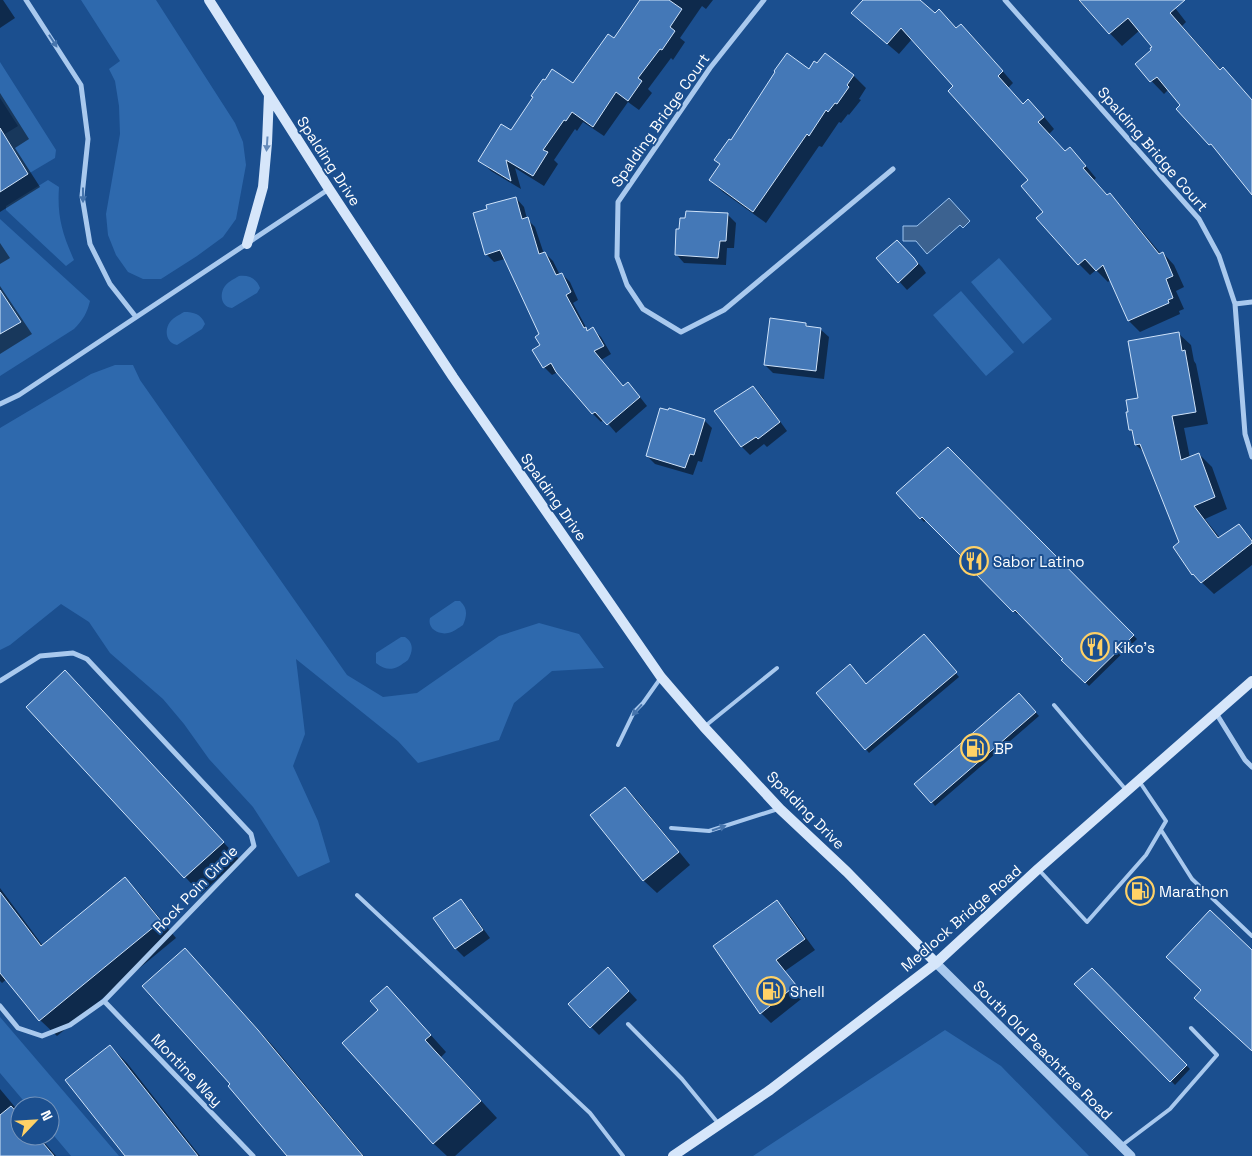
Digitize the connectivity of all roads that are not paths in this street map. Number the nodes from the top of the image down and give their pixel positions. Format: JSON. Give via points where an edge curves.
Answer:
{"nodes":[{"id":1,"x":26,"y":0,"type":"edge"},
{"id":2,"x":209,"y":0,"type":"edge"},
{"id":3,"x":764,"y":0,"type":"edge"},
{"id":4,"x":1005,"y":0,"type":"edge"},
{"id":5,"x":269,"y":95,"type":"junction"},
{"id":6,"x":893,"y":169,"type":"dead end"},
{"id":7,"x":329,"y":189,"type":"junction"},
{"id":8,"x":247,"y":244,"type":"junction"},
{"id":9,"x":1252,"y":302,"type":"edge"},
{"id":10,"x":1235,"y":304,"type":"junction"},
{"id":11,"x":136,"y":317,"type":"junction"},
{"id":12,"x":0,"y":404,"type":"edge"},
{"id":13,"x":1252,"y":457,"type":"edge"},
{"id":14,"x":777,"y":668,"type":"dead end"},
{"id":15,"x":661,"y":677,"type":"junction"},
{"id":16,"x":0,"y":681,"type":"edge"},
{"id":17,"x":1252,"y":682,"type":"edge"},
{"id":18,"x":1054,"y":705,"type":"dead end"},
{"id":19,"x":1216,"y":713,"type":"junction"},
{"id":20,"x":704,"y":727,"type":"junction"},
{"id":21,"x":618,"y":745,"type":"dead end"},
{"id":22,"x":1252,"y":767,"type":"edge"},
{"id":23,"x":1140,"y":781,"type":"junction"},
{"id":24,"x":1128,"y":792,"type":"junction"},
{"id":25,"x":780,"y":808,"type":"junction"},
{"id":26,"x":671,"y":828,"type":"dead end"},
{"id":27,"x":1161,"y":830,"type":"junction"},
{"id":28,"x":1038,"y":869,"type":"junction"},
{"id":29,"x":357,"y":895,"type":"dead end"},
{"id":30,"x":1252,"y":936,"type":"edge"},
{"id":31,"x":936,"y":963,"type":"junction"},
{"id":32,"x":104,"y":1001,"type":"junction"},
{"id":33,"x":0,"y":1006,"type":"edge"},
{"id":34,"x":628,"y":1024,"type":"dead end"},
{"id":35,"x":1191,"y":1028,"type":"dead end"},
{"id":36,"x":719,"y":1125,"type":"junction"},
{"id":37,"x":1121,"y":1146,"type":"junction"},
{"id":38,"x":253,"y":1156,"type":"edge"},
{"id":39,"x":623,"y":1156,"type":"edge"},
{"id":40,"x":673,"y":1156,"type":"edge"},
{"id":41,"x":1131,"y":1156,"type":"edge"}],
"edges":[{"from":1,"to":11,"type":"street","one_way":true,"via":[[81,85],[88,139],[82,196],[90,244],[110,284]]},
{"from":2,"to":5,"type":"main road","name":"Spalding Drive"},
{"from":3,"to":6,"type":"street","name":"Spalding Bridge Court","via":[[710,68],[618,202],[617,257],[626,285],[643,309],[681,332],[724,310]]},
{"from":4,"to":10,"type":"street","name":"Spalding Bridge Court","via":[[1199,219],[1219,256]]},
{"from":5,"to":7,"type":"main road","name":"Spalding Drive"},
{"from":5,"to":8,"type":"main road","one_way":true,"via":[[263,187]]},
{"from":7,"to":8,"type":"street"},
{"from":7,"to":15,"type":"main road","name":"Spalding Drive","via":[[453,377]]},
{"from":8,"to":11,"type":"street"},
{"from":9,"to":10,"type":"street"},
{"from":10,"to":13,"type":"street","name":"Spalding Bridge Court","via":[[1245,434]]},
{"from":11,"to":12,"type":"street","via":[[19,395]]},
{"from":14,"to":20,"type":"lane"},
{"from":15,"to":20,"type":"main road","name":"Spalding Drive"},
{"from":15,"to":21,"type":"lane","one_way":true,"via":[[634,712]]},
{"from":16,"to":32,"type":"street","name":"Rock Poin Circle","via":[[40,656],[73,653],[87,659],[250,834],[254,846]]},
{"from":17,"to":19,"type":"main road","name":"Medlock Bridge Road"},
{"from":18,"to":24,"type":"lane"},
{"from":19,"to":22,"type":"street"},
{"from":19,"to":23,"type":"main road","name":"Medlock Bridge Road"},
{"from":20,"to":25,"type":"main road","name":"Spalding Drive"},
{"from":23,"to":24,"type":"main road","name":"Medlock Bridge Road"},
{"from":23,"to":27,"type":"lane","via":[[1166,821]]},
{"from":24,"to":28,"type":"main road","name":"Medlock Bridge Road"},
{"from":26,"to":25,"type":"lane","one_way":true,"via":[[709,831]]},
{"from":25,"to":31,"type":"main road","name":"Spalding Drive"},
{"from":27,"to":28,"type":"lane","via":[[1146,855],[1086,922]]},
{"from":27,"to":30,"type":"lane","via":[[1192,879]]},
{"from":28,"to":31,"type":"main road","name":"Medlock Bridge Road"},
{"from":29,"to":39,"type":"lane","via":[[590,1113]]},
{"from":31,"to":36,"type":"main road","name":"Medlock Bridge Road"},
{"from":31,"to":37,"type":"street","name":"South Old Peachtree Road"},
{"from":32,"to":33,"type":"street","name":"Rock Poin Circle","via":[[70,1025],[42,1036],[18,1028]]},
{"from":32,"to":38,"type":"street","name":"Montine Way"},
{"from":34,"to":36,"type":"lane","via":[[682,1078]]},
{"from":35,"to":37,"type":"lane","via":[[1217,1055],[1170,1109]]},
{"from":36,"to":40,"type":"main road","name":"Medlock Bridge Road"},
{"from":37,"to":41,"type":"street","name":"South Old Peachtree Road"}]}
